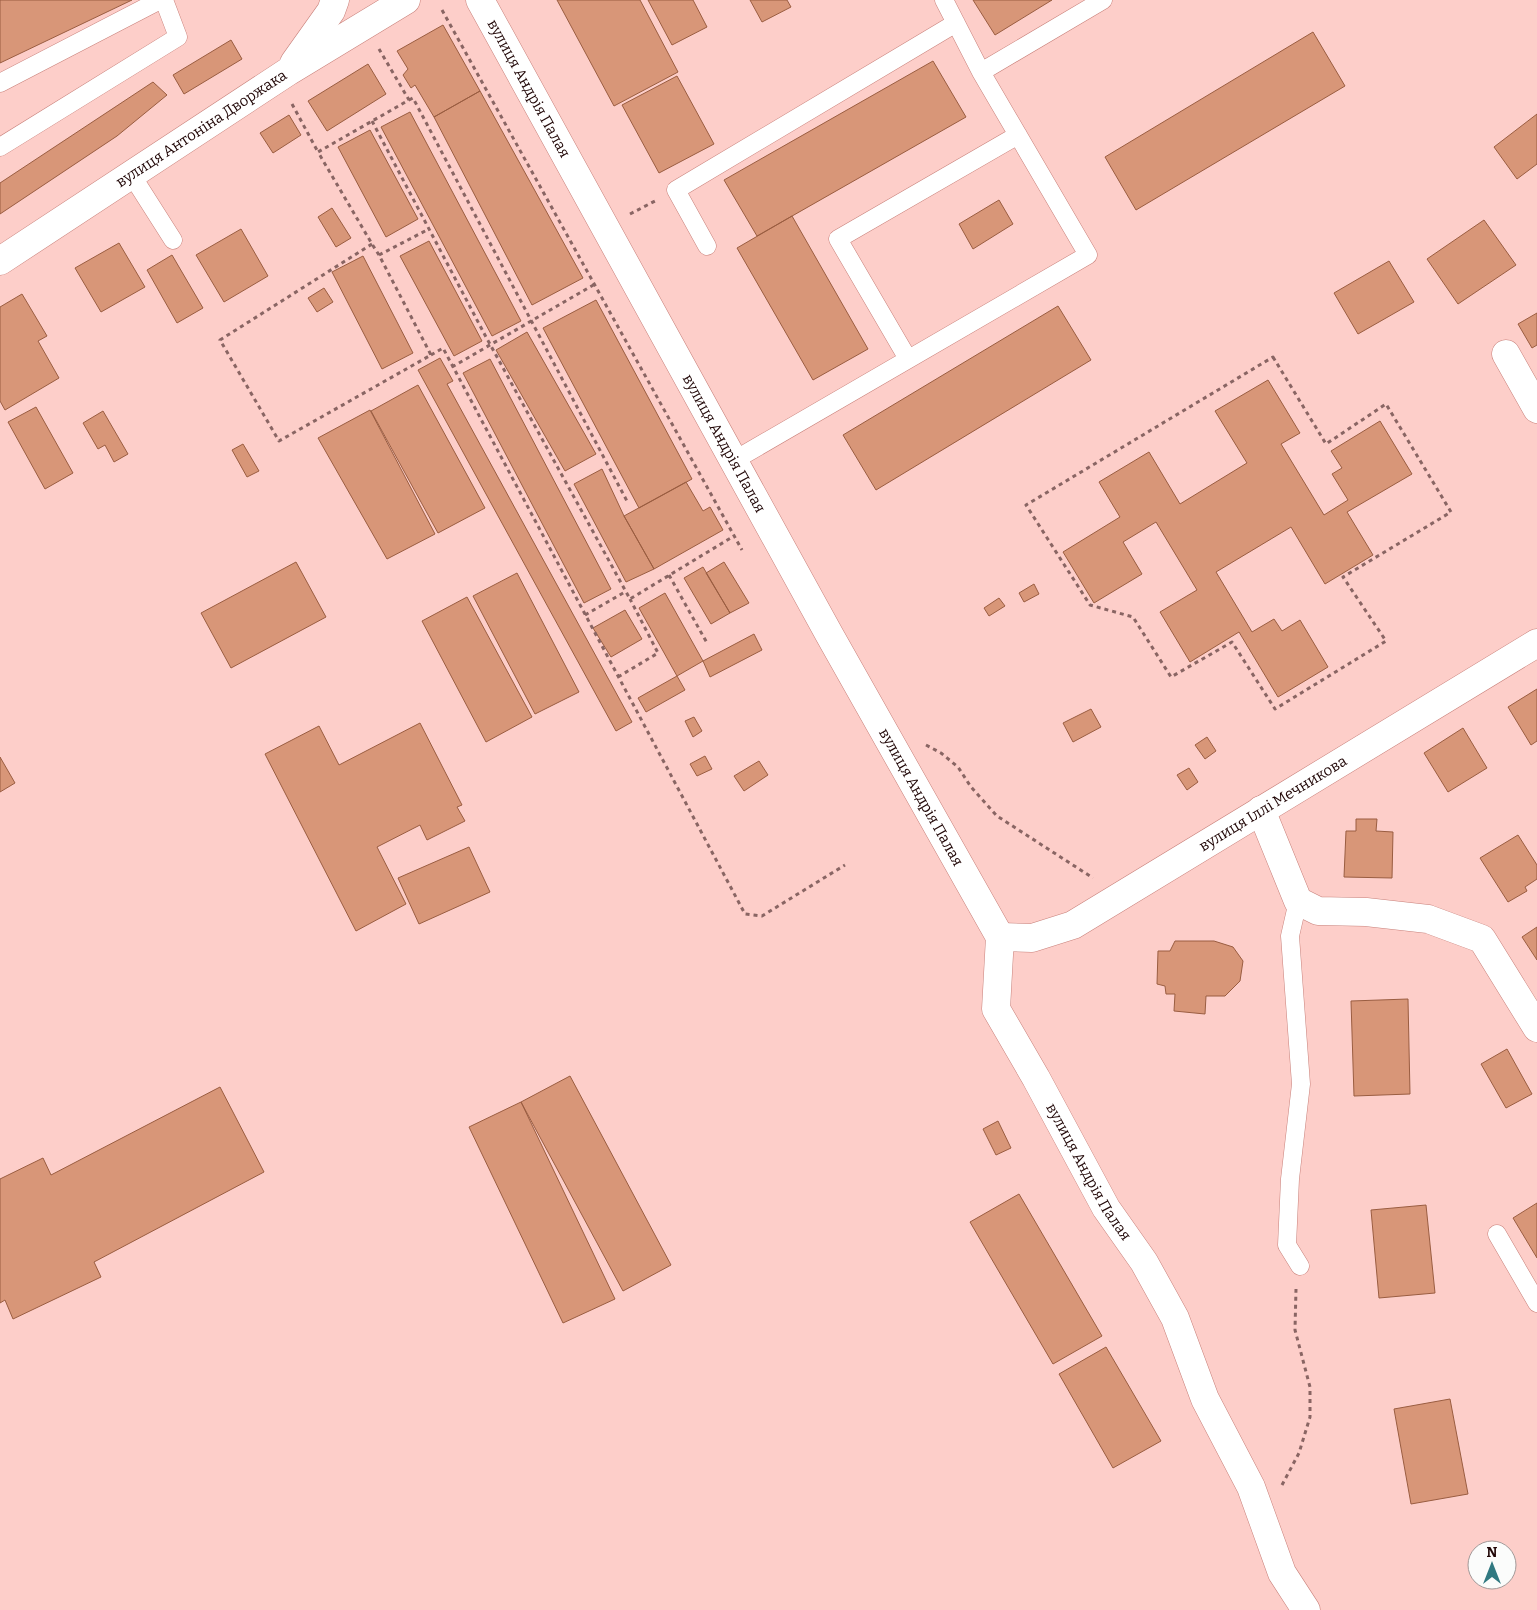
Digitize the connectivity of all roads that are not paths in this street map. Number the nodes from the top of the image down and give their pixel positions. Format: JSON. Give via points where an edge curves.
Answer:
{"nodes":[{"id":1,"x":160,"y":0,"type":"edge"},
{"id":2,"x":164,"y":0,"type":"edge"},
{"id":3,"x":335,"y":0,"type":"edge"},
{"id":4,"x":406,"y":0,"type":"edge"},
{"id":5,"x":480,"y":0,"type":"edge"},
{"id":6,"x":944,"y":0,"type":"edge"},
{"id":7,"x":1104,"y":0,"type":"edge"},
{"id":8,"x":956,"y":23,"type":"junction"},
{"id":9,"x":289,"y":71,"type":"junction"},
{"id":10,"x":981,"y":72,"type":"junction"},
{"id":11,"x":0,"y":83,"type":"edge"},
{"id":12,"x":1018,"y":135,"type":"junction"},
{"id":13,"x":0,"y":147,"type":"edge"},
{"id":14,"x":131,"y":174,"type":"junction"},
{"id":15,"x":173,"y":240,"type":"dead end"},
{"id":16,"x":707,"y":246,"type":"dead end"},
{"id":17,"x":0,"y":261,"type":"edge"},
{"id":18,"x":1506,"y":354,"type":"dead end"},
{"id":19,"x":908,"y":359,"type":"junction"},
{"id":20,"x":1537,"y":409,"type":"edge"},
{"id":21,"x":733,"y":461,"type":"junction"},
{"id":22,"x":1537,"y":643,"type":"edge"},
{"id":23,"x":1261,"y":810,"type":"junction"},
{"id":24,"x":1298,"y":901,"type":"junction"},
{"id":25,"x":1000,"y":937,"type":"junction"},
{"id":26,"x":1537,"y":1028,"type":"edge"},
{"id":27,"x":1497,"y":1234,"type":"dead end"},
{"id":28,"x":1300,"y":1266,"type":"road end"},
{"id":29,"x":1537,"y":1303,"type":"edge"},
{"id":30,"x":1306,"y":1610,"type":"edge"}],
"edges":[{"from":1,"to":11,"type":"lane"},
{"from":2,"to":13,"type":"lane","via":[[178,37]]},
{"from":3,"to":9,"type":"street","via":[[331,11]]},
{"from":4,"to":9,"type":"street","name":"вулиця Антоніна Дворжака"},
{"from":5,"to":21,"type":"street","name":"вулиця Андрія Палая"},
{"from":6,"to":8,"type":"lane"},
{"from":7,"to":10,"type":"lane"},
{"from":8,"to":10,"type":"lane"},
{"from":8,"to":16,"type":"lane","via":[[676,190]]},
{"from":9,"to":14,"type":"street","name":"вулиця Антоніна Дворжака"},
{"from":10,"to":12,"type":"lane"},
{"from":12,"to":19,"type":"lane","via":[[838,240]]},
{"from":12,"to":19,"type":"lane","via":[[1088,255]]},
{"from":14,"to":15,"type":"lane"},
{"from":14,"to":17,"type":"street","name":"вулиця Антоніна Дворжака"},
{"from":18,"to":20,"type":"street"},
{"from":19,"to":21,"type":"lane"},
{"from":21,"to":25,"type":"street","name":"вулиця Андрія Палая"},
{"from":22,"to":23,"type":"street","name":"вулиця Іллі Мечникова"},
{"from":23,"to":24,"type":"street"},
{"from":23,"to":25,"type":"street","name":"вулиця Іллі Мечникова","via":[[1073,925],[1032,938]]},
{"from":24,"to":26,"type":"street","via":[[1318,911],[1428,919],[1482,939]]},
{"from":24,"to":28,"type":"lane","via":[[1290,936],[1301,1084],[1286,1245]]},
{"from":25,"to":30,"type":"street","name":"вулиця Андрія Палая","via":[[996,1009],[1106,1208],[1144,1262],[1175,1318],[1205,1399],[1251,1487],[1282,1573]]},
{"from":27,"to":29,"type":"lane"}]}
